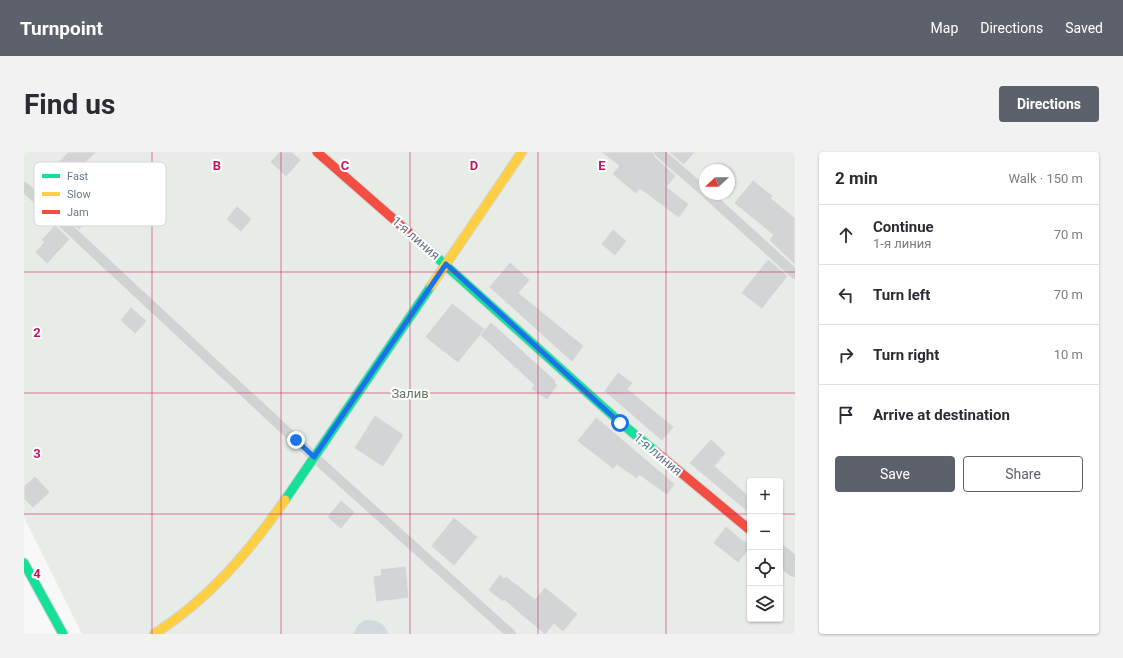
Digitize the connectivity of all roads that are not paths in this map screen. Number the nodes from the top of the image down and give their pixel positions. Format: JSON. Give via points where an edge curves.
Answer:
{"nodes":[{"id":1,"x":317,"y":152,"type":"edge"},
{"id":2,"x":522,"y":152,"type":"edge"},
{"id":3,"x":659,"y":152,"type":"edge"},
{"id":4,"x":24,"y":187,"type":"edge"},
{"id":5,"x":699,"y":187,"type":"edge"},
{"id":6,"x":34,"y":196,"type":"edge"},
{"id":7,"x":714,"y":200,"type":"edge"},
{"id":8,"x":66,"y":226,"type":"edge"},
{"id":9,"x":446,"y":264,"type":"junction"},
{"id":10,"x":795,"y":274,"type":"edge"},
{"id":11,"x":314,"y":457,"type":"junction"},
{"id":12,"x":747,"y":528,"type":"edge"},
{"id":13,"x":783,"y":557,"type":"edge"},
{"id":14,"x":24,"y":563,"type":"edge"},
{"id":15,"x":795,"y":567,"type":"edge"},
{"id":16,"x":63,"y":634,"type":"edge"},
{"id":17,"x":154,"y":634,"type":"edge"},
{"id":18,"x":511,"y":634,"type":"edge"}],
"edges":[{"from":1,"to":9,"type":"street","name":"1-я линия"},
{"from":2,"to":9,"type":"street"},
{"from":3,"to":5,"type":"lane"},
{"from":4,"to":6,"type":"lane"},
{"from":7,"to":10,"type":"lane"},
{"from":8,"to":11,"type":"lane"},
{"from":9,"to":11,"type":"street"},
{"from":9,"to":12,"type":"street","name":"1-я линия","via":[[620,423]]},
{"from":11,"to":17,"type":"street","via":[[263,532],[232,570],[171,625]]},
{"from":11,"to":18,"type":"lane"},
{"from":13,"to":15,"type":"street"},
{"from":14,"to":16,"type":"street"}]}
